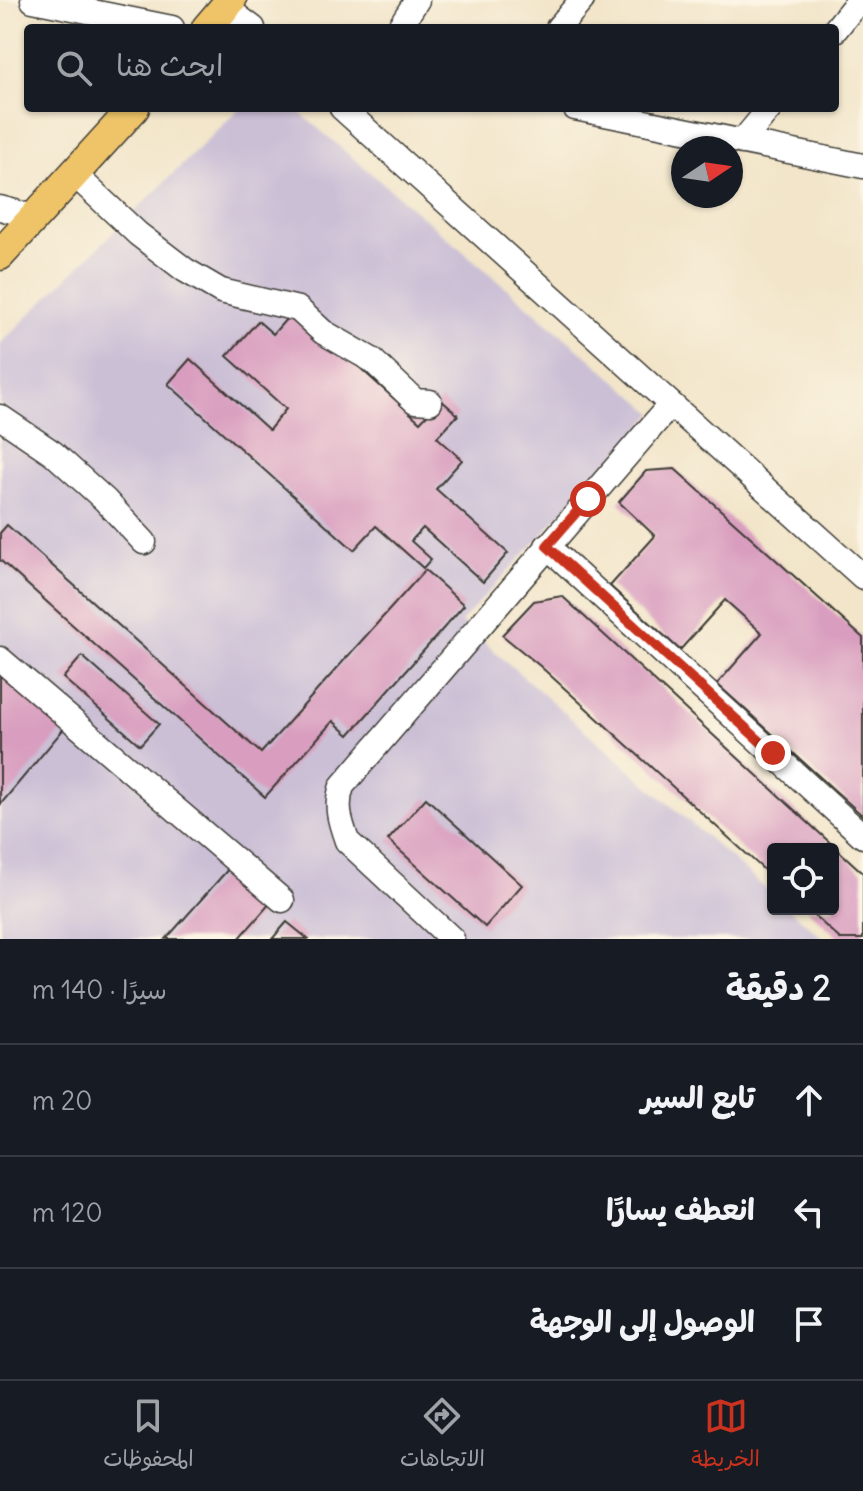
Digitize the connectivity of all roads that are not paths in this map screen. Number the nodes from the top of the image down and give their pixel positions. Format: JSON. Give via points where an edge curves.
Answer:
{"nodes":[{"id":1,"x":33,"y":0,"type":"edge"},
{"id":2,"x":417,"y":0,"type":"edge"},
{"id":3,"x":582,"y":0,"type":"edge"},
{"id":4,"x":859,"y":0,"type":"edge"},
{"id":5,"x":221,"y":12,"type":"edge"},
{"id":6,"x":152,"y":24,"type":"edge"},
{"id":7,"x":245,"y":24,"type":"edge"},
{"id":8,"x":402,"y":24,"type":"edge"},
{"id":9,"x":561,"y":24,"type":"edge"},
{"id":10,"x":839,"y":25,"type":"edge"},
{"id":11,"x":130,"y":112,"type":"edge"},
{"id":12,"x":346,"y":112,"type":"edge"},
{"id":13,"x":595,"y":112,"type":"edge"},
{"id":14,"x":767,"y":112,"type":"edge"},
{"id":15,"x":713,"y":136,"type":"edge"},
{"id":16,"x":743,"y":141,"type":"edge"},
{"id":17,"x":743,"y":142,"type":"edge"},
{"id":18,"x":863,"y":166,"type":"edge"},
{"id":19,"x":74,"y":174,"type":"junction"},
{"id":20,"x":0,"y":208,"type":"edge"},
{"id":21,"x":34,"y":217,"type":"junction"},
{"id":22,"x":0,"y":255,"type":"edge"},
{"id":23,"x":430,"y":402,"type":"dead end"},
{"id":24,"x":671,"y":404,"type":"junction"},
{"id":25,"x":0,"y":417,"type":"edge"},
{"id":26,"x":144,"y":542,"type":"dead end"},
{"id":27,"x":547,"y":546,"type":"junction"},
{"id":28,"x":863,"y":577,"type":"edge"},
{"id":29,"x":0,"y":659,"type":"edge"},
{"id":30,"x":863,"y":836,"type":"edge"},
{"id":31,"x":282,"y":900,"type":"dead end"},
{"id":32,"x":452,"y":939,"type":"edge"}],
"edges":[{"from":1,"to":6,"type":"street"},
{"from":2,"to":8,"type":"street"},
{"from":3,"to":9,"type":"street"},
{"from":4,"to":10,"type":"street"},
{"from":5,"to":7,"type":"street"},
{"from":11,"to":19,"type":"main road"},
{"from":12,"to":24,"type":"street"},
{"from":13,"to":15,"type":"street"},
{"from":14,"to":16,"type":"street"},
{"from":17,"to":18,"type":"street"},
{"from":19,"to":21,"type":"main road"},
{"from":19,"to":23,"type":"street","via":[[185,270],[221,291],[298,309],[323,332],[372,360],[415,401]]},
{"from":20,"to":21,"type":"street"},
{"from":21,"to":22,"type":"main road"},
{"from":24,"to":27,"type":"street"},
{"from":24,"to":28,"type":"street"},
{"from":25,"to":26,"type":"street","via":[[53,453]]},
{"from":27,"to":30,"type":"street"},
{"from":27,"to":32,"type":"street","via":[[355,767],[337,800],[347,841]]},
{"from":29,"to":31,"type":"street"}]}
